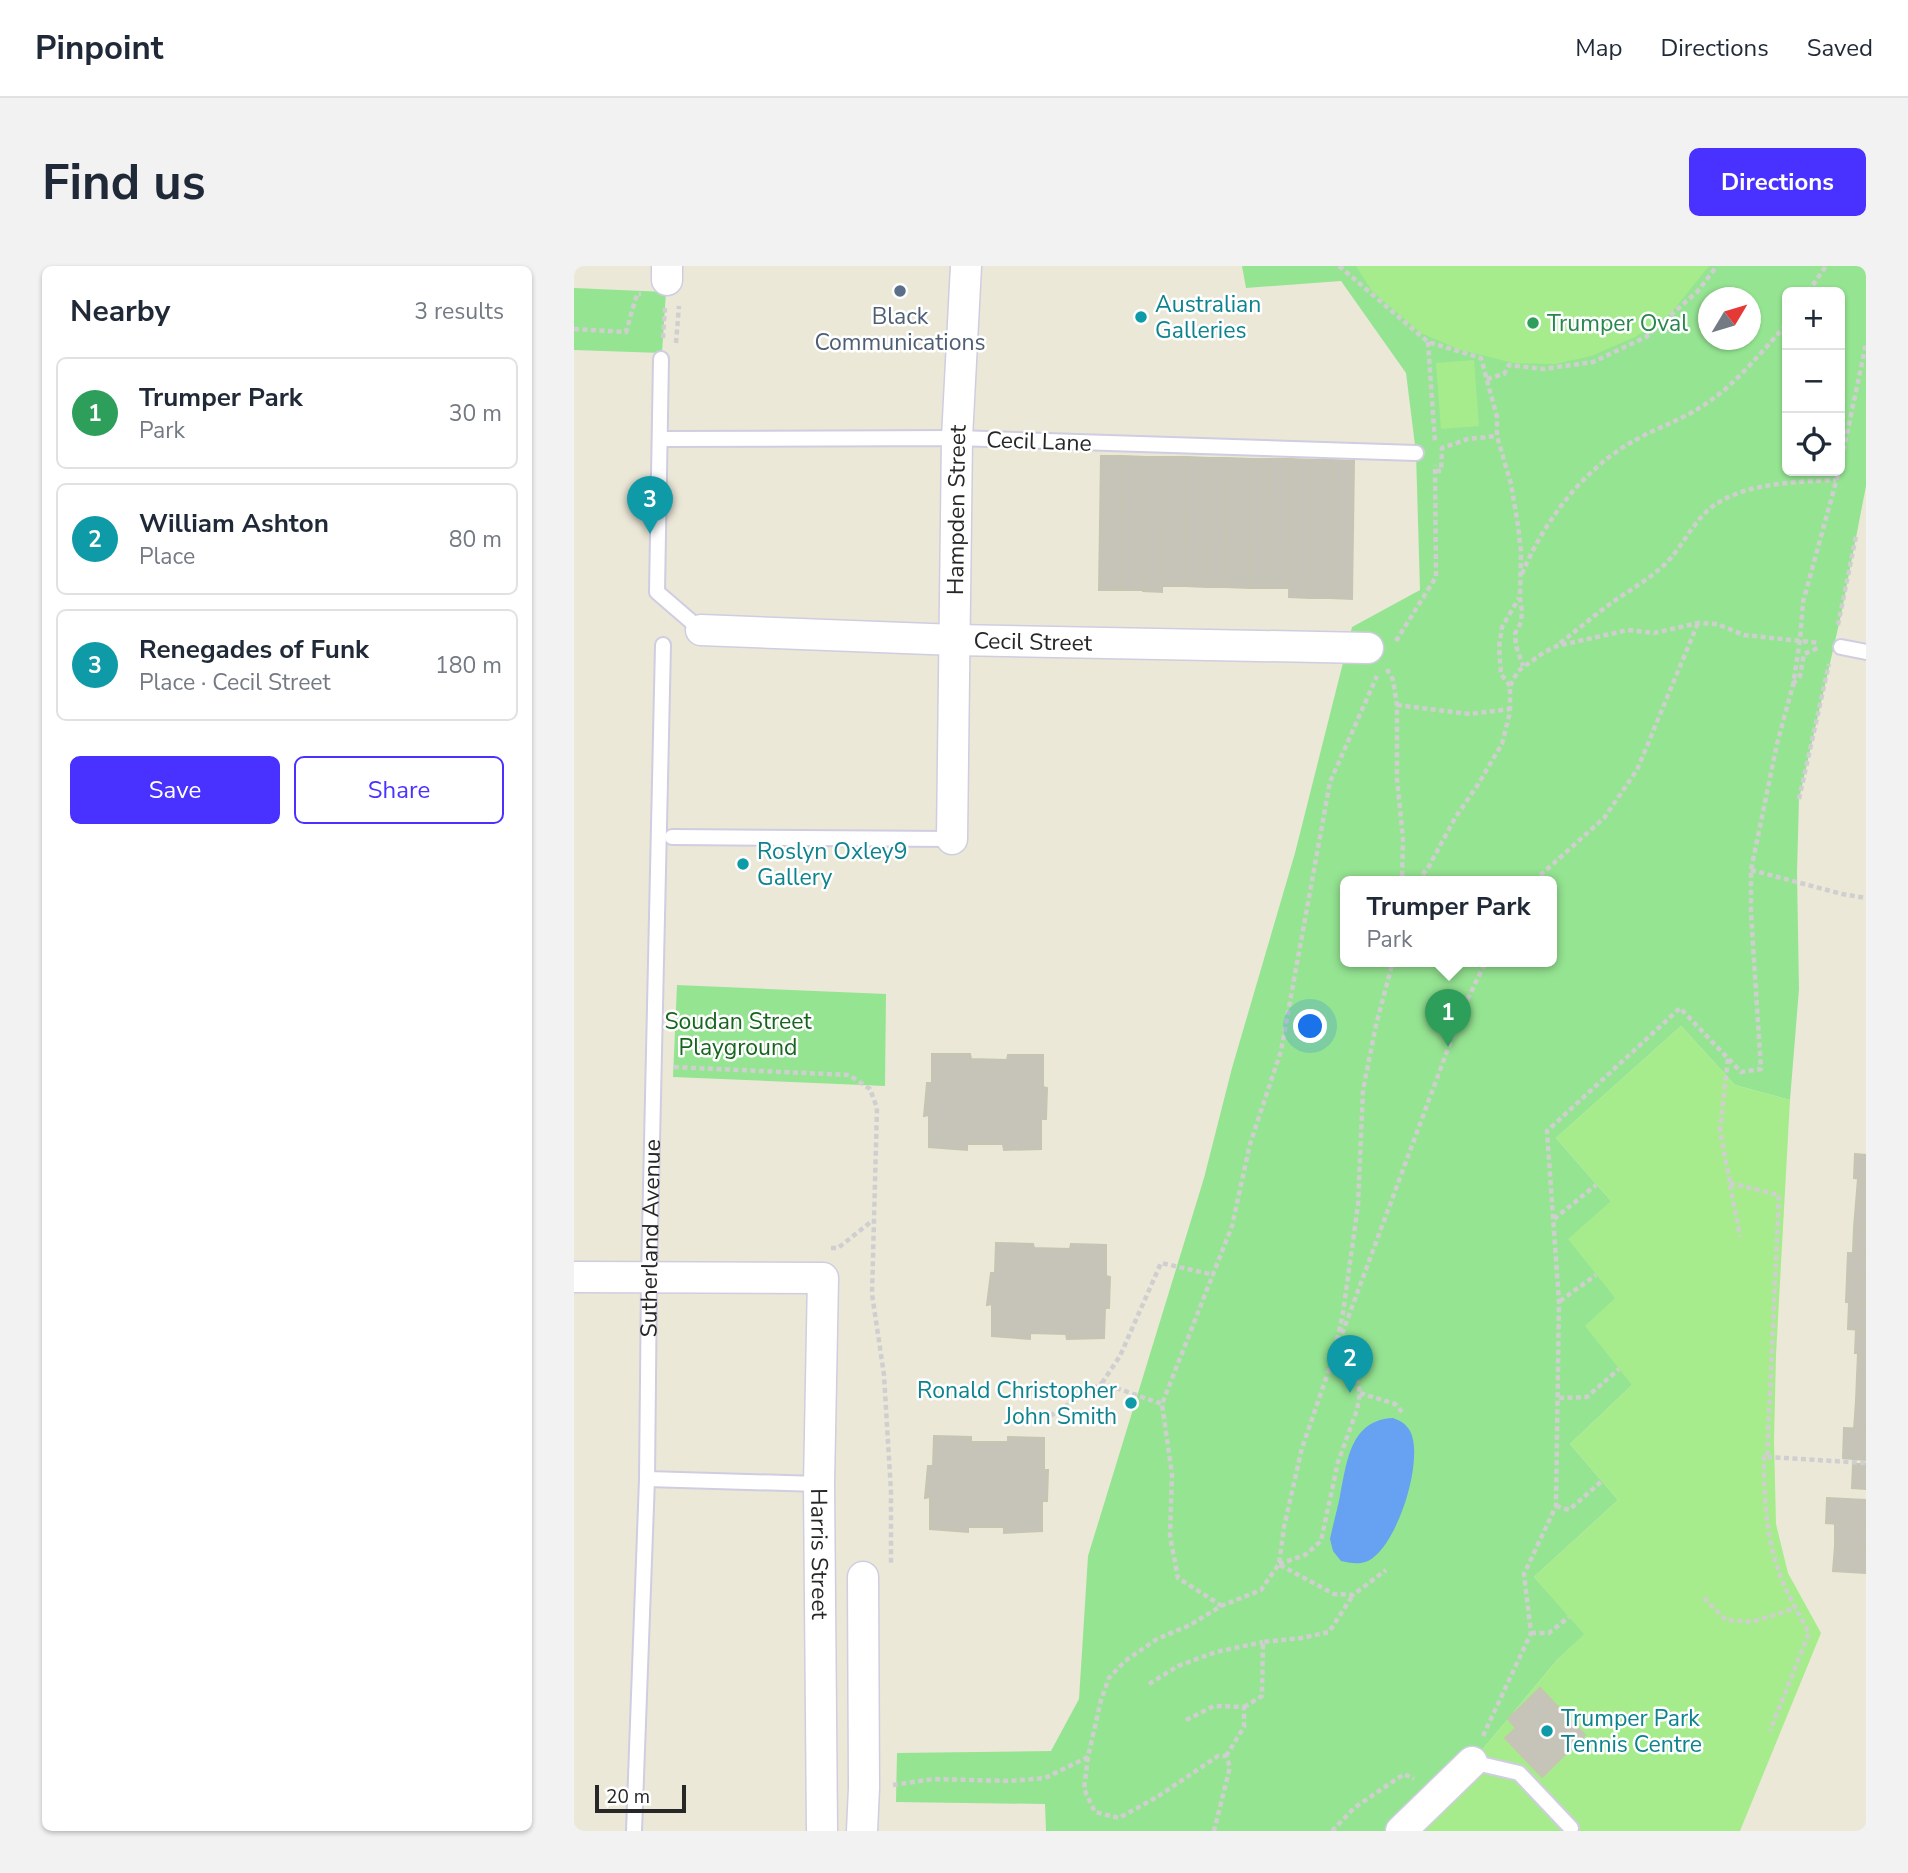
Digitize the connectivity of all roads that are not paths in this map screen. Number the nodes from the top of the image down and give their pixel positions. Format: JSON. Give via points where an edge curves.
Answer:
{"nodes":[{"id":1,"x":966,"y":266,"type":"edge"},
{"id":2,"x":661,"y":359,"type":"road end"},
{"id":3,"x":957,"y":438,"type":"junction"},
{"id":4,"x":660,"y":439,"type":"junction"},
{"id":5,"x":1416,"y":453,"type":"dead end"},
{"id":6,"x":701,"y":630,"type":"joint"},
{"id":7,"x":956,"y":639,"type":"junction"},
{"id":8,"x":663,"y":645,"type":"dead end"},
{"id":9,"x":1834,"y":646,"type":"road end"},
{"id":10,"x":1866,"y":652,"type":"edge"},
{"id":11,"x":1376,"y":655,"type":"road end"},
{"id":12,"x":672,"y":837,"type":"dead end"},
{"id":13,"x":952,"y":839,"type":"joint"},
{"id":14,"x":574,"y":1277,"type":"edge"},
{"id":15,"x":649,"y":1278,"type":"junction"},
{"id":16,"x":647,"y":1479,"type":"junction"},
{"id":17,"x":818,"y":1484,"type":"junction"},
{"id":18,"x":877,"y":1577,"type":"road end"},
{"id":19,"x":1472,"y":1762,"type":"joint"},
{"id":20,"x":1571,"y":1828,"type":"dead end"},
{"id":21,"x":634,"y":1831,"type":"edge"},
{"id":22,"x":822,"y":1831,"type":"edge"},
{"id":23,"x":862,"y":1831,"type":"edge"},
{"id":24,"x":1401,"y":1831,"type":"edge"}],
"edges":[{"from":1,"to":3,"type":"street","name":"Hampden Street"},
{"from":2,"to":4,"type":"lane"},
{"from":3,"to":4,"type":"lane","name":"Cecil Lane"},
{"from":3,"to":5,"type":"lane","name":"Cecil Lane"},
{"from":3,"to":7,"type":"street","name":"Hampden Street"},
{"from":4,"to":6,"type":"lane","via":[[657,592]]},
{"from":6,"to":7,"type":"street","name":"Cecil Street"},
{"from":7,"to":11,"type":"street","name":"Cecil Street"},
{"from":7,"to":13,"type":"street","name":"Hampden Street"},
{"from":8,"to":15,"type":"lane","name":"Sutherland Avenue"},
{"from":9,"to":10,"type":"lane"},
{"from":12,"to":13,"type":"lane"},
{"from":14,"to":15,"type":"street"},
{"from":15,"to":16,"type":"lane","name":"Sutherland Avenue"},
{"from":15,"to":17,"type":"street","name":"Harris Street","via":[[824,1278]]},
{"from":16,"to":17,"type":"lane"},
{"from":16,"to":21,"type":"lane","name":"Sutherland Avenue"},
{"from":17,"to":22,"type":"street","name":"Harris Street"},
{"from":18,"to":23,"type":"street","name":"Harris Street"},
{"from":19,"to":20,"type":"lane","via":[[1519,1773]]},
{"from":19,"to":24,"type":"street"}]}
